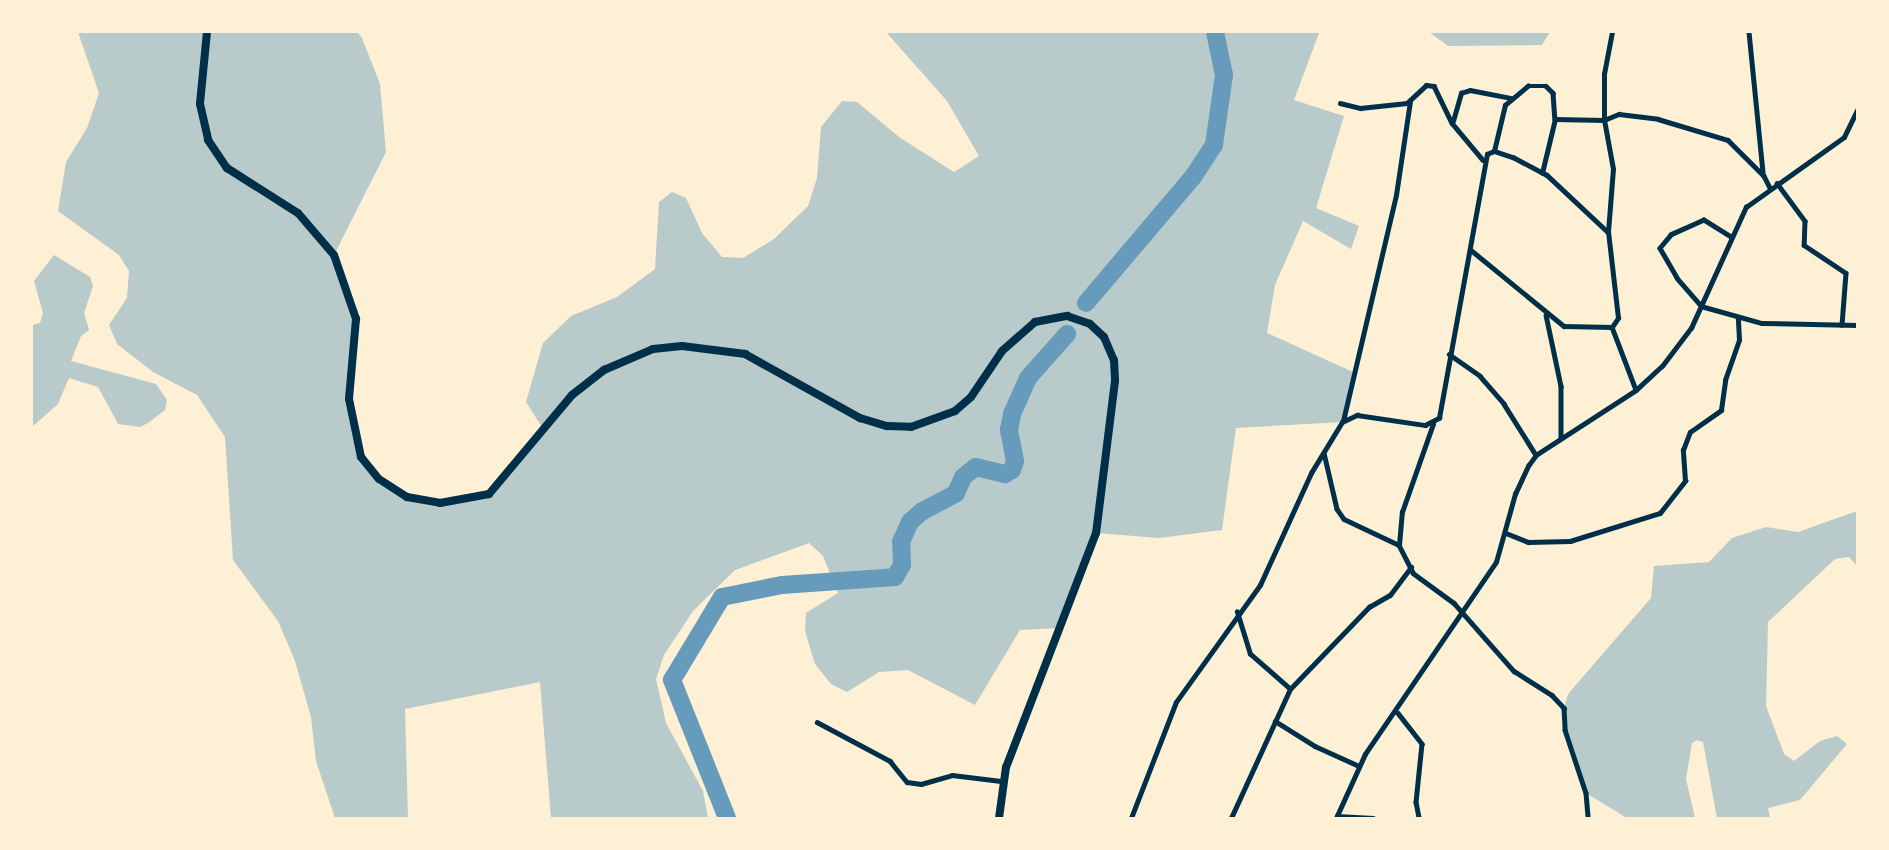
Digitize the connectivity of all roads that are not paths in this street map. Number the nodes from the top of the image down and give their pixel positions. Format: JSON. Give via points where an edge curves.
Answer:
{"nodes":[{"id":1,"x":207,"y":32,"type":"edge"},
{"id":2,"x":1612,"y":32,"type":"edge"},
{"id":3,"x":1749,"y":32,"type":"edge"},
{"id":4,"x":1511,"y":98,"type":"junction"},
{"id":5,"x":1410,"y":102,"type":"junction"},
{"id":6,"x":1340,"y":103,"type":"dead end"},
{"id":7,"x":1857,"y":110,"type":"edge"},
{"id":8,"x":1555,"y":119,"type":"junction"},
{"id":9,"x":1604,"y":120,"type":"junction"},
{"id":10,"x":1452,"y":123,"type":"junction"},
{"id":11,"x":1494,"y":151,"type":"junction"},
{"id":12,"x":1484,"y":160,"type":"junction"},
{"id":13,"x":1542,"y":173,"type":"junction"},
{"id":14,"x":1764,"y":176,"type":"junction"},
{"id":15,"x":1777,"y":183,"type":"junction"},
{"id":16,"x":1770,"y":188,"type":"junction"},
{"id":17,"x":1608,"y":232,"type":"junction"},
{"id":18,"x":1731,"y":237,"type":"junction"},
{"id":19,"x":1471,"y":250,"type":"junction"},
{"id":20,"x":1701,"y":306,"type":"junction"},
{"id":21,"x":1546,"y":315,"type":"junction"},
{"id":22,"x":1738,"y":319,"type":"junction"},
{"id":23,"x":1842,"y":325,"type":"junction"},
{"id":24,"x":1857,"y":325,"type":"edge"},
{"id":25,"x":1612,"y":327,"type":"junction"},
{"id":26,"x":1449,"y":354,"type":"junction"},
{"id":27,"x":1636,"y":390,"type":"junction"},
{"id":28,"x":1342,"y":422,"type":"junction"},
{"id":29,"x":1433,"y":424,"type":"junction"},
{"id":30,"x":1561,"y":439,"type":"junction"},
{"id":31,"x":1324,"y":453,"type":"junction"},
{"id":32,"x":1536,"y":456,"type":"junction"},
{"id":33,"x":1506,"y":533,"type":"junction"},
{"id":34,"x":1399,"y":545,"type":"junction"},
{"id":35,"x":1411,"y":566,"type":"junction"},
{"id":36,"x":1237,"y":612,"type":"junction"},
{"id":37,"x":1464,"y":614,"type":"junction"},
{"id":38,"x":1290,"y":689,"type":"junction"},
{"id":39,"x":1398,"y":713,"type":"junction"},
{"id":40,"x":1275,"y":720,"type":"junction"},
{"id":41,"x":817,"y":722,"type":"dead end"},
{"id":42,"x":1359,"y":766,"type":"junction"},
{"id":43,"x":1002,"y":781,"type":"junction"},
{"id":44,"x":1336,"y":817,"type":"edge"},
{"id":45,"x":999,"y":818,"type":"edge"},
{"id":46,"x":1130,"y":818,"type":"edge"},
{"id":47,"x":1231,"y":818,"type":"edge"},
{"id":48,"x":1373,"y":818,"type":"edge"},
{"id":49,"x":1419,"y":818,"type":"edge"},
{"id":50,"x":1588,"y":818,"type":"edge"}],
"edges":[{"from":1,"to":43,"type":"highway","via":[[200,104],[208,139],[228,168],[298,214],[334,255],[356,319],[349,399],[361,457],[379,479],[407,497],[440,503],[489,494],[572,395],[604,370],[653,349],[682,346],[745,354],[860,418],[911,427],[955,411],[971,397],[1002,351],[1035,322],[1067,316],[1090,324],[1104,337],[1114,359],[1115,381],[1096,533]]},
{"from":2,"to":9,"type":"street","via":[[1604,74]]},
{"from":3,"to":14,"type":"street"},
{"from":4,"to":8,"type":"street","via":[[1528,86],[1546,86],[1553,93]]},
{"from":4,"to":10,"type":"street","via":[[1470,90],[1461,93]]},
{"from":4,"to":11,"type":"street"},
{"from":5,"to":6,"type":"street","via":[[1360,108]]},
{"from":5,"to":10,"type":"street","via":[[1426,85],[1434,86]]},
{"from":5,"to":28,"type":"street","via":[[1396,195]]},
{"from":7,"to":15,"type":"street","via":[[1844,137]]},
{"from":8,"to":9,"type":"street"},
{"from":8,"to":13,"type":"street"},
{"from":9,"to":14,"type":"street","via":[[1619,114],[1658,119],[1693,133],[1716,135],[1740,150]]},
{"from":9,"to":17,"type":"street","via":[[1613,169]]},
{"from":10,"to":12,"type":"street"},
{"from":11,"to":12,"type":"street"},
{"from":11,"to":13,"type":"street"},
{"from":12,"to":19,"type":"street"},
{"from":13,"to":17,"type":"street"},
{"from":14,"to":16,"type":"street"},
{"from":15,"to":16,"type":"street"},
{"from":15,"to":23,"type":"street","via":[[1805,221],[1804,245],[1846,273]]},
{"from":16,"to":18,"type":"street","via":[[1746,207]]},
{"from":17,"to":25,"type":"street","via":[[1618,318]]},
{"from":18,"to":20,"type":"street"},
{"from":18,"to":20,"type":"street","via":[[1703,220],[1671,235],[1660,248]]},
{"from":19,"to":21,"type":"street"},
{"from":19,"to":26,"type":"street"},
{"from":20,"to":22,"type":"street"},
{"from":20,"to":27,"type":"street","via":[[1680,344]]},
{"from":21,"to":25,"type":"street","via":[[1578,330]]},
{"from":21,"to":30,"type":"street","via":[[1561,386]]},
{"from":22,"to":23,"type":"street"},
{"from":22,"to":33,"type":"street","via":[[1739,340],[1725,380],[1721,410],[1690,432],[1683,450],[1685,481],[1661,513],[1570,541],[1528,542]]},
{"from":23,"to":24,"type":"street"},
{"from":25,"to":27,"type":"street"},
{"from":26,"to":29,"type":"street","via":[[1439,418]]},
{"from":26,"to":32,"type":"street","via":[[1480,376]]},
{"from":27,"to":30,"type":"street"},
{"from":28,"to":29,"type":"street","via":[[1357,415]]},
{"from":28,"to":31,"type":"street"},
{"from":29,"to":34,"type":"street","via":[[1402,512]]},
{"from":30,"to":32,"type":"street"},
{"from":31,"to":34,"type":"street","via":[[1337,509],[1344,519]]},
{"from":31,"to":36,"type":"street","via":[[1278,553]]},
{"from":32,"to":33,"type":"street","via":[[1514,494]]},
{"from":33,"to":37,"type":"street","via":[[1496,562]]},
{"from":34,"to":35,"type":"street"},
{"from":35,"to":37,"type":"street","via":[[1426,586]]},
{"from":35,"to":38,"type":"street","via":[[1390,595],[1369,607]]},
{"from":36,"to":38,"type":"street","via":[[1250,654]]},
{"from":36,"to":46,"type":"street","via":[[1176,702]]},
{"from":37,"to":39,"type":"street"},
{"from":37,"to":50,"type":"street","via":[[1514,671],[1564,708],[1565,730],[1582,773]]},
{"from":38,"to":40,"type":"street"},
{"from":39,"to":42,"type":"street"},
{"from":39,"to":49,"type":"street","via":[[1422,744],[1416,802]]},
{"from":40,"to":42,"type":"street","via":[[1315,746]]},
{"from":40,"to":47,"type":"street"},
{"from":41,"to":43,"type":"street","via":[[890,761],[907,782],[921,784],[952,775]]},
{"from":42,"to":44,"type":"street"},
{"from":43,"to":45,"type":"highway"},
{"from":44,"to":48,"type":"street"}]}
